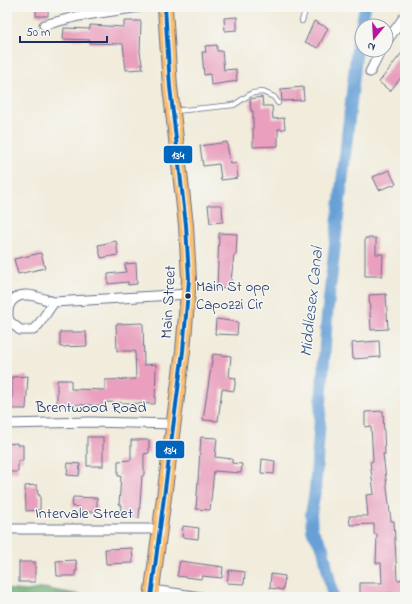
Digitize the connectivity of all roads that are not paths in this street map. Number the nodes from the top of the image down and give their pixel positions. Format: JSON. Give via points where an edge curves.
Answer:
{"nodes":[{"id":1,"x":140,"y":7,"type":"edge"},
{"id":2,"x":166,"y":7,"type":"edge"},
{"id":3,"x":306,"y":7,"type":"edge"},
{"id":4,"x":405,"y":16,"type":"edge"},
{"id":5,"x":302,"y":21,"type":"dead end"},
{"id":6,"x":44,"y":25,"type":"dead end"},
{"id":7,"x":394,"y":31,"type":"edge"},
{"id":8,"x":377,"y":58,"type":"edge"},
{"id":9,"x":370,"y":72,"type":"dead end"},
{"id":10,"x":278,"y":102,"type":"dead end"},
{"id":11,"x":172,"y":111,"type":"junction"},
{"id":12,"x":189,"y":294,"type":"junction"},
{"id":13,"x":54,"y":302,"type":"junction"},
{"id":14,"x":7,"y":424,"type":"edge"},
{"id":15,"x":175,"y":424,"type":"junction"},
{"id":16,"x":7,"y":529,"type":"edge"},
{"id":17,"x":160,"y":529,"type":"junction"},
{"id":18,"x":152,"y":594,"type":"edge"},
{"id":19,"x":201,"y":597,"type":"edge"}],
"edges":[{"from":1,"to":6,"type":"street","via":[[79,16]]},
{"from":2,"to":11,"type":"main road","name":"Main Street"},
{"from":3,"to":5,"type":"lane"},
{"from":4,"to":7,"type":"street"},
{"from":8,"to":9,"type":"street"},
{"from":10,"to":11,"type":"lane","via":[[274,97],[258,92],[234,105]]},
{"from":11,"to":12,"type":"main road","name":"Main Street","via":[[186,224]]},
{"from":12,"to":13,"type":"street"},
{"from":12,"to":15,"type":"main road","name":"Main Street"},
{"from":13,"to":13,"type":"street","via":[[28,295],[16,297],[7,311],[9,320],[20,330],[33,330]]},
{"from":14,"to":15,"type":"street","name":"Brentwood Road"},
{"from":15,"to":17,"type":"main road","name":"Main Street"},
{"from":16,"to":17,"type":"street","name":"Intervale Street"},
{"from":17,"to":18,"type":"main road","name":"Main Street"},
{"from":18,"to":19,"type":"street"}]}
